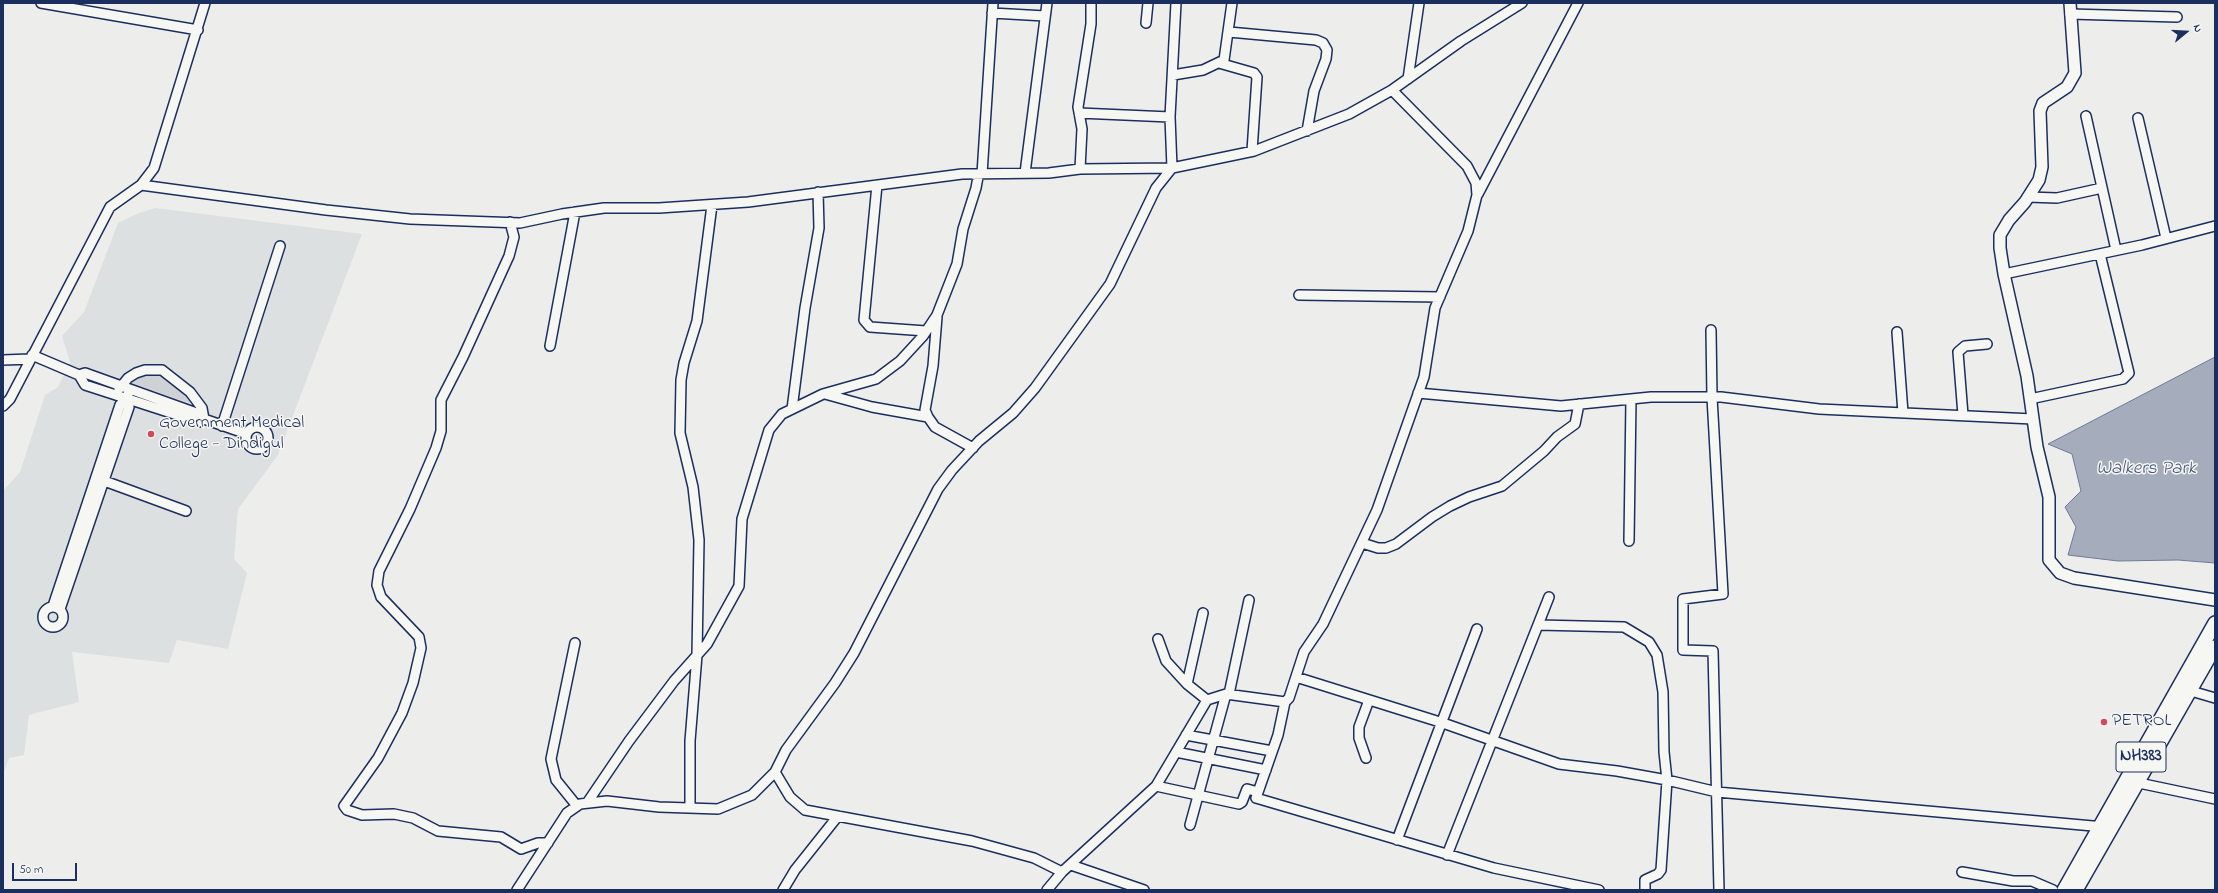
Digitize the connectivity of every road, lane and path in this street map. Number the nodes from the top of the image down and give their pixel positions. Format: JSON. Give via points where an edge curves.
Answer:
{"nodes":[{"id":1,"x":41,"y":3,"type":"edge"},
{"id":2,"x":205,"y":3,"type":"edge"},
{"id":3,"x":993,"y":3,"type":"edge"},
{"id":4,"x":1047,"y":3,"type":"edge"},
{"id":5,"x":1091,"y":3,"type":"edge"},
{"id":6,"x":1148,"y":3,"type":"edge"},
{"id":7,"x":1176,"y":3,"type":"edge"},
{"id":8,"x":1232,"y":3,"type":"edge"},
{"id":9,"x":1420,"y":3,"type":"edge"},
{"id":10,"x":1522,"y":3,"type":"edge"},
{"id":11,"x":1578,"y":3,"type":"edge"},
{"id":12,"x":2070,"y":9,"type":"edge"},
{"id":13,"x":992,"y":13,"type":"junction"},
{"id":14,"x":1045,"y":16,"type":"junction"},
{"id":15,"x":2177,"y":17,"type":"dead end"},
{"id":16,"x":1146,"y":23,"type":"dead end"},
{"id":17,"x":198,"y":30,"type":"junction"},
{"id":18,"x":1229,"y":32,"type":"junction"},
{"id":19,"x":1220,"y":64,"type":"junction"},
{"id":20,"x":1173,"y":75,"type":"junction"},
{"id":21,"x":1408,"y":79,"type":"junction"},
{"id":22,"x":1392,"y":90,"type":"junction"},
{"id":23,"x":1079,"y":113,"type":"junction"},
{"id":24,"x":2086,"y":116,"type":"dead end"},
{"id":25,"x":1170,"y":118,"type":"junction"},
{"id":26,"x":2138,"y":118,"type":"dead end"},
{"id":27,"x":1307,"y":131,"type":"junction"},
{"id":28,"x":1252,"y":151,"type":"junction"},
{"id":29,"x":1172,"y":168,"type":"junction"},
{"id":30,"x":1080,"y":169,"type":"junction"},
{"id":31,"x":1025,"y":173,"type":"junction"},
{"id":32,"x":978,"y":174,"type":"junction"},
{"id":33,"x":141,"y":185,"type":"junction"},
{"id":34,"x":877,"y":186,"type":"junction"},
{"id":35,"x":2102,"y":188,"type":"junction"},
{"id":36,"x":818,"y":192,"type":"junction"},
{"id":37,"x":1477,"y":195,"type":"junction"},
{"id":38,"x":2028,"y":197,"type":"junction"},
{"id":39,"x":712,"y":205,"type":"junction"},
{"id":40,"x":574,"y":212,"type":"junction"},
{"id":41,"x":510,"y":222,"type":"junction"},
{"id":42,"x":2215,"y":226,"type":"edge"},
{"id":43,"x":2166,"y":238,"type":"junction"},
{"id":44,"x":280,"y":246,"type":"dead end"},
{"id":45,"x":2116,"y":250,"type":"junction"},
{"id":46,"x":2100,"y":254,"type":"junction"},
{"id":47,"x":2004,"y":274,"type":"junction"},
{"id":48,"x":1299,"y":295,"type":"dead end"},
{"id":49,"x":1440,"y":297,"type":"junction"},
{"id":50,"x":937,"y":315,"type":"junction"},
{"id":51,"x":926,"y":330,"type":"junction"},
{"id":52,"x":1711,"y":330,"type":"dead end"},
{"id":53,"x":1897,"y":332,"type":"dead end"},
{"id":54,"x":1987,"y":344,"type":"dead end"},
{"id":55,"x":550,"y":346,"type":"dead end"},
{"id":56,"x":31,"y":357,"type":"junction"},
{"id":57,"x":3,"y":360,"type":"edge"},
{"id":58,"x":79,"y":375,"type":"junction"},
{"id":59,"x":120,"y":385,"type":"junction"},
{"id":60,"x":130,"y":389,"type":"junction"},
{"id":61,"x":1418,"y":393,"type":"junction"},
{"id":62,"x":823,"y":394,"type":"junction"},
{"id":63,"x":116,"y":395,"type":"junction"},
{"id":64,"x":1712,"y":397,"type":"junction"},
{"id":65,"x":127,"y":398,"type":"junction"},
{"id":66,"x":1631,"y":399,"type":"junction"},
{"id":67,"x":2030,"y":399,"type":"junction"},
{"id":68,"x":1579,"y":404,"type":"junction"},
{"id":69,"x":3,"y":406,"type":"edge"},
{"id":70,"x":792,"y":409,"type":"junction"},
{"id":71,"x":1903,"y":413,"type":"junction"},
{"id":72,"x":1963,"y":415,"type":"junction"},
{"id":73,"x":928,"y":418,"type":"junction"},
{"id":74,"x":204,"y":419,"type":"junction"},
{"id":75,"x":2033,"y":419,"type":"junction"},
{"id":76,"x":222,"y":426,"type":"junction"},
{"id":77,"x":247,"y":434,"type":"dead end"},
{"id":78,"x":973,"y":448,"type":"junction"},
{"id":79,"x":100,"y":480,"type":"junction"},
{"id":80,"x":186,"y":511,"type":"dead end"},
{"id":81,"x":1629,"y":541,"type":"dead end"},
{"id":82,"x":1362,"y":543,"type":"junction"},
{"id":83,"x":1549,"y":597,"type":"dead end"},
{"id":84,"x":1250,"y":600,"type":"dead end"},
{"id":85,"x":2215,"y":600,"type":"edge"},
{"id":86,"x":56,"y":608,"type":"dead end"},
{"id":87,"x":1203,"y":613,"type":"dead end"},
{"id":88,"x":2215,"y":623,"type":"edge"},
{"id":89,"x":1538,"y":625,"type":"junction"},
{"id":90,"x":1477,"y":629,"type":"dead end"},
{"id":91,"x":1158,"y":640,"type":"dead end"},
{"id":92,"x":575,"y":643,"type":"dead end"},
{"id":93,"x":2215,"y":647,"type":"edge"},
{"id":94,"x":698,"y":655,"type":"junction"},
{"id":95,"x":1296,"y":677,"type":"junction"},
{"id":96,"x":1187,"y":684,"type":"junction"},
{"id":97,"x":2191,"y":691,"type":"junction"},
{"id":98,"x":1227,"y":694,"type":"junction"},
{"id":99,"x":2215,"y":698,"type":"edge"},
{"id":100,"x":1207,"y":700,"type":"junction"},
{"id":101,"x":1369,"y":700,"type":"junction"},
{"id":102,"x":1285,"y":702,"type":"junction"},
{"id":103,"x":1443,"y":723,"type":"junction"},
{"id":104,"x":1186,"y":735,"type":"junction"},
{"id":105,"x":1493,"y":740,"type":"junction"},
{"id":106,"x":1213,"y":741,"type":"junction"},
{"id":107,"x":1272,"y":751,"type":"junction"},
{"id":108,"x":1176,"y":752,"type":"junction"},
{"id":109,"x":1366,"y":758,"type":"dead end"},
{"id":110,"x":1208,"y":759,"type":"junction"},
{"id":111,"x":1266,"y":770,"type":"junction"},
{"id":112,"x":775,"y":772,"type":"junction"},
{"id":113,"x":1667,"y":780,"type":"junction"},
{"id":114,"x":2139,"y":783,"type":"junction"},
{"id":115,"x":1156,"y":786,"type":"junction"},
{"id":116,"x":1258,"y":792,"type":"junction"},
{"id":117,"x":1717,"y":792,"type":"junction"},
{"id":118,"x":1199,"y":794,"type":"junction"},
{"id":119,"x":2215,"y":798,"type":"edge"},
{"id":120,"x":587,"y":803,"type":"junction"},
{"id":121,"x":577,"y":806,"type":"junction"},
{"id":122,"x":690,"y":808,"type":"junction"},
{"id":123,"x":838,"y":816,"type":"junction"},
{"id":124,"x":1190,"y":824,"type":"dead end"},
{"id":125,"x":2106,"y":828,"type":"junction"},
{"id":126,"x":1397,"y":840,"type":"junction"},
{"id":127,"x":548,"y":843,"type":"junction"},
{"id":128,"x":1447,"y":855,"type":"junction"},
{"id":129,"x":1071,"y":864,"type":"junction"},
{"id":130,"x":1062,"y":872,"type":"junction"},
{"id":131,"x":1962,"y":872,"type":"dead end"},
{"id":132,"x":517,"y":890,"type":"edge"},
{"id":133,"x":783,"y":890,"type":"edge"},
{"id":134,"x":1047,"y":890,"type":"edge"},
{"id":135,"x":1144,"y":890,"type":"edge"},
{"id":136,"x":1599,"y":890,"type":"edge"},
{"id":137,"x":1645,"y":890,"type":"edge"},
{"id":138,"x":1719,"y":890,"type":"edge"},
{"id":139,"x":2053,"y":890,"type":"edge"},
{"id":140,"x":2064,"y":890,"type":"edge"},
{"id":141,"x":2076,"y":890,"type":"edge"}],
"edges":[{"from":1,"to":17,"type":"street"},
{"from":2,"to":17,"type":"street"},
{"from":3,"to":13,"type":"street"},
{"from":4,"to":14,"type":"street"},
{"from":5,"to":23,"type":"street","via":[[1091,24]]},
{"from":6,"to":16,"type":"street"},
{"from":7,"to":20,"type":"street"},
{"from":8,"to":18,"type":"street"},
{"from":9,"to":21,"type":"street"},
{"from":10,"to":21,"type":"street","via":[[1461,41]]},
{"from":11,"to":37,"type":"street"},
{"from":12,"to":15,"type":"street"},
{"from":12,"to":38,"type":"main road","via":[[2075,73],[2067,87],[2043,103],[2040,111],[2042,167],[2039,180]]},
{"from":13,"to":14,"type":"street"},
{"from":13,"to":32,"type":"street"},
{"from":14,"to":31,"type":"street"},
{"from":17,"to":33,"type":"street","via":[[154,168]]},
{"from":18,"to":19,"type":"street","via":[[1226,56]]},
{"from":18,"to":27,"type":"street","via":[[1316,40],[1323,43],[1327,50],[1326,59],[1314,91]]},
{"from":19,"to":20,"type":"street"},
{"from":19,"to":28,"type":"street","via":[[1254,73],[1257,77]]},
{"from":20,"to":25,"type":"street"},
{"from":21,"to":22,"type":"street"},
{"from":22,"to":27,"type":"street","via":[[1349,114]]},
{"from":22,"to":37,"type":"street","via":[[1467,166],[1476,183]]},
{"from":23,"to":25,"type":"street"},
{"from":23,"to":30,"type":"street","via":[[1082,129]]},
{"from":24,"to":35,"type":"street"},
{"from":25,"to":29,"type":"street"},
{"from":26,"to":43,"type":"street"},
{"from":27,"to":28,"type":"street"},
{"from":28,"to":29,"type":"street"},
{"from":29,"to":30,"type":"street"},
{"from":29,"to":78,"type":"street","via":[[1156,188],[1110,284],[1035,388],[1013,413]]},
{"from":30,"to":31,"type":"street"},
{"from":31,"to":32,"type":"street"},
{"from":32,"to":34,"type":"street"},
{"from":32,"to":50,"type":"street","via":[[963,229],[957,264]]},
{"from":33,"to":41,"type":"street","via":[[410,219]]},
{"from":33,"to":56,"type":"street","via":[[110,207]]},
{"from":34,"to":36,"type":"street"},
{"from":34,"to":51,"type":"street","via":[[864,320],[870,327]]},
{"from":35,"to":38,"type":"street","via":[[2057,198]]},
{"from":35,"to":45,"type":"street"},
{"from":36,"to":39,"type":"street"},
{"from":36,"to":70,"type":"street","via":[[819,228],[805,308]]},
{"from":37,"to":49,"type":"street","via":[[1468,231]]},
{"from":38,"to":47,"type":"main road","via":[[2000,235]]},
{"from":39,"to":40,"type":"street","via":[[604,208]]},
{"from":39,"to":94,"type":"street","via":[[697,321],[681,380],[680,433],[697,514]]},
{"from":40,"to":41,"type":"street","via":[[520,223]]},
{"from":40,"to":55,"type":"street"},
{"from":41,"to":127,"type":"street","via":[[514,237],[509,256],[454,378],[441,400],[441,431],[436,448],[410,509],[379,571],[377,585],[380,597],[419,637],[421,648],[413,682],[402,713],[378,758],[344,806],[347,810],[362,815],[394,814],[413,818],[438,830],[501,837],[521,849],[538,843]]},
{"from":42,"to":43,"type":"street"},
{"from":43,"to":45,"type":"street"},
{"from":44,"to":76,"type":"street"},
{"from":45,"to":46,"type":"street"},
{"from":46,"to":47,"type":"street"},
{"from":46,"to":67,"type":"street","via":[[2129,373],[2122,379]]},
{"from":47,"to":67,"type":"main road"},
{"from":48,"to":49,"type":"street"},
{"from":49,"to":61,"type":"street","via":[[1428,344],[1424,377]]},
{"from":50,"to":51,"type":"street"},
{"from":50,"to":73,"type":"street","via":[[933,366],[925,410]]},
{"from":51,"to":62,"type":"street","via":[[900,361],[876,379]]},
{"from":52,"to":64,"type":"street"},
{"from":53,"to":71,"type":"street"},
{"from":54,"to":72,"type":"street","via":[[1964,346],[1958,352]]},
{"from":56,"to":57,"type":"street"},
{"from":56,"to":58,"type":"street"},
{"from":56,"to":69,"type":"street","via":[[10,399]]},
{"from":58,"to":59,"type":"street","via":[[85,373]]},
{"from":58,"to":63,"type":"street","via":[[85,384]]},
{"from":59,"to":60,"type":"street"},
{"from":59,"to":63,"type":"street"},
{"from":59,"to":74,"type":"street","via":[[145,370],[162,370],[190,392],[202,408]]},
{"from":60,"to":65,"type":"street"},
{"from":60,"to":74,"type":"street","via":[[202,415]]},
{"from":61,"to":68,"type":"street","via":[[1561,406]]},
{"from":61,"to":82,"type":"street","via":[[1377,510]]},
{"from":62,"to":70,"type":"street"},
{"from":62,"to":73,"type":"street"},
{"from":63,"to":65,"type":"street"},
{"from":64,"to":66,"type":"street"},
{"from":64,"to":71,"type":"street","via":[[1819,409]]},
{"from":64,"to":117,"type":"street","via":[[1723,594],[1683,599],[1683,650],[1713,651]]},
{"from":65,"to":74,"type":"street","via":[[199,422]]},
{"from":65,"to":79,"type":"street","via":[[129,407]]},
{"from":66,"to":68,"type":"street"},
{"from":66,"to":81,"type":"street"},
{"from":67,"to":75,"type":"main road"},
{"from":68,"to":82,"type":"street","via":[[1575,424],[1502,486],[1450,506],[1396,544],[1378,548]]},
{"from":70,"to":94,"type":"street","via":[[782,414],[769,430],[742,519],[739,586],[707,644]]},
{"from":71,"to":72,"type":"street"},
{"from":72,"to":75,"type":"street"},
{"from":73,"to":78,"type":"street","via":[[935,427]]},
{"from":74,"to":76,"type":"street"},
{"from":75,"to":85,"type":"main road","via":[[2049,497],[2048,546],[2049,560],[2054,568],[2074,578]]},
{"from":76,"to":77,"type":"street"},
{"from":78,"to":112,"type":"street","via":[[938,489],[854,652],[835,683],[786,750]]},
{"from":79,"to":80,"type":"street"},
{"from":79,"to":86,"type":"street"},
{"from":82,"to":95,"type":"street","via":[[1322,624],[1304,652]]},
{"from":83,"to":89,"type":"street"},
{"from":84,"to":98,"type":"street"},
{"from":87,"to":96,"type":"street"},
{"from":88,"to":125,"type":"highway","number":"NH383"},
{"from":89,"to":105,"type":"street"},
{"from":89,"to":113,"type":"street","via":[[1624,627],[1649,642],[1657,655],[1664,692],[1664,752]]},
{"from":90,"to":103,"type":"street"},
{"from":91,"to":96,"type":"street","via":[[1166,661]]},
{"from":92,"to":121,"type":"street","via":[[551,759],[556,780]]},
{"from":93,"to":97,"type":"highway","number":"NH383"},
{"from":94,"to":120,"type":"street","via":[[674,681]]},
{"from":94,"to":122,"type":"street","via":[[690,741]]},
{"from":95,"to":101,"type":"street"},
{"from":95,"to":102,"type":"street","via":[[1289,698]]},
{"from":96,"to":100,"type":"street"},
{"from":97,"to":99,"type":"street"},
{"from":97,"to":114,"type":"highway","number":"NH383"},
{"from":98,"to":100,"type":"street"},
{"from":98,"to":102,"type":"street"},
{"from":98,"to":106,"type":"street"},
{"from":100,"to":104,"type":"street"},
{"from":101,"to":103,"type":"street"},
{"from":101,"to":109,"type":"street","via":[[1359,727],[1359,738]]},
{"from":102,"to":107,"type":"street"},
{"from":103,"to":105,"type":"street"},
{"from":103,"to":126,"type":"street"},
{"from":104,"to":106,"type":"street"},
{"from":104,"to":108,"type":"street"},
{"from":105,"to":113,"type":"street","via":[[1559,764]]},
{"from":105,"to":128,"type":"street"},
{"from":106,"to":107,"type":"street"},
{"from":106,"to":110,"type":"street"},
{"from":107,"to":111,"type":"street"},
{"from":108,"to":110,"type":"street"},
{"from":108,"to":115,"type":"street"},
{"from":110,"to":111,"type":"street"},
{"from":110,"to":118,"type":"street"},
{"from":111,"to":116,"type":"street"},
{"from":112,"to":122,"type":"street","via":[[752,795],[718,809]]},
{"from":112,"to":123,"type":"street","via":[[790,796],[805,810]]},
{"from":113,"to":117,"type":"street"},
{"from":113,"to":137,"type":"street","via":[[1661,870],[1645,880]]},
{"from":114,"to":119,"type":"street"},
{"from":114,"to":125,"type":"highway","number":"NH383"},
{"from":115,"to":118,"type":"street"},
{"from":115,"to":129,"type":"street"},
{"from":116,"to":118,"type":"street","via":[[1246,789],[1239,804]]},
{"from":116,"to":126,"type":"street","via":[[1256,798]]},
{"from":117,"to":125,"type":"street"},
{"from":117,"to":138,"type":"street"},
{"from":118,"to":124,"type":"street"},
{"from":120,"to":121,"type":"street"},
{"from":120,"to":122,"type":"street","via":[[607,801]]},
{"from":121,"to":127,"type":"street","via":[[567,813]]},
{"from":123,"to":130,"type":"street","via":[[972,841],[1034,858]]},
{"from":123,"to":133,"type":"street","via":[[795,870]]},
{"from":125,"to":140,"type":"highway","number":"NH383"},
{"from":125,"to":141,"type":"highway","number":"NH383"},
{"from":126,"to":128,"type":"street"},
{"from":127,"to":132,"type":"street"},
{"from":128,"to":136,"type":"street","via":[[1494,868]]},
{"from":129,"to":130,"type":"street"},
{"from":129,"to":135,"type":"street"},
{"from":130,"to":134,"type":"street"},
{"from":131,"to":139,"type":"street","via":[[2013,881],[2032,881]]}]}
